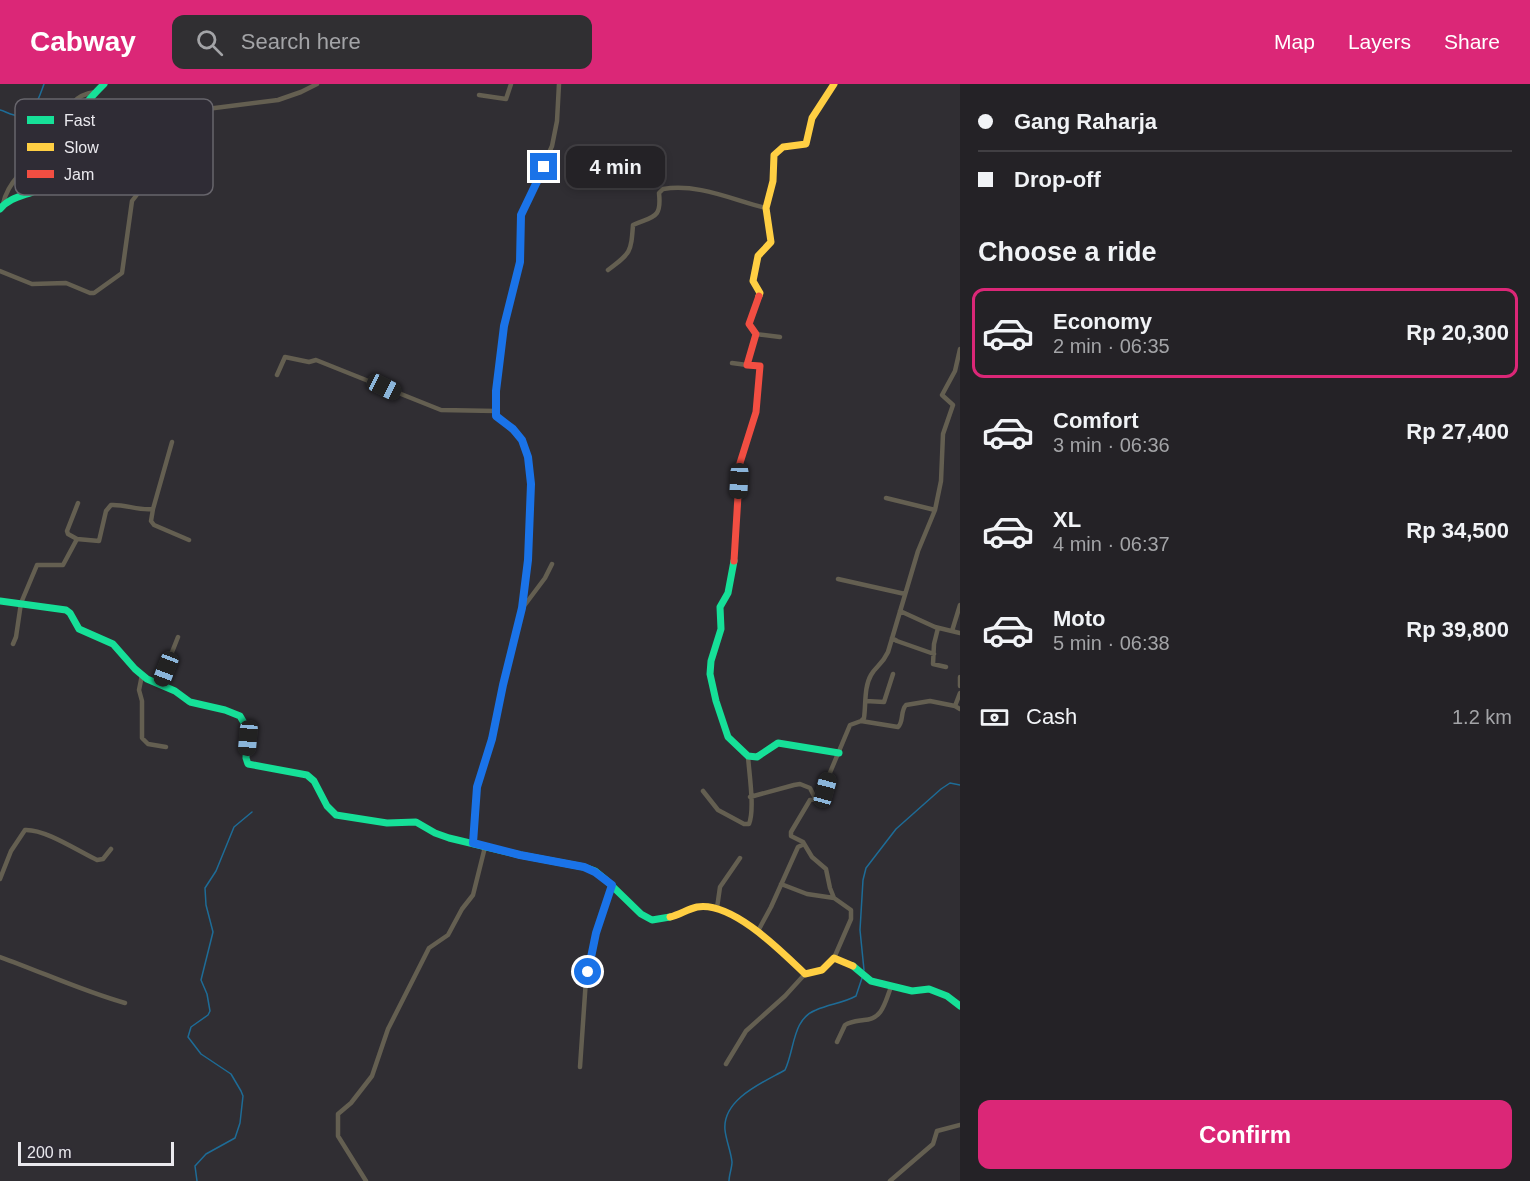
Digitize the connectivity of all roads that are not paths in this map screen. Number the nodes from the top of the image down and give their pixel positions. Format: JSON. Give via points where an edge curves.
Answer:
{"nodes":[{"id":1,"x":104,"y":84,"type":"edge"},
{"id":2,"x":317,"y":84,"type":"edge"},
{"id":3,"x":511,"y":84,"type":"edge"},
{"id":4,"x":559,"y":84,"type":"edge"},
{"id":5,"x":834,"y":84,"type":"edge"},
{"id":6,"x":97,"y":92,"type":"junction"},
{"id":7,"x":479,"y":95,"type":"dead end"},
{"id":8,"x":76,"y":99,"type":"edge"},
{"id":9,"x":91,"y":99,"type":"edge"},
{"id":10,"x":213,"y":109,"type":"edge"},
{"id":11,"x":15,"y":179,"type":"edge"},
{"id":12,"x":22,"y":195,"type":"edge"},
{"id":13,"x":137,"y":195,"type":"edge"},
{"id":14,"x":2,"y":207,"type":"edge"},
{"id":15,"x":766,"y":208,"type":"junction"},
{"id":16,"x":608,"y":270,"type":"dead end"},
{"id":17,"x":0,"y":271,"type":"edge"},
{"id":18,"x":755,"y":334,"type":"junction"},
{"id":19,"x":780,"y":337,"type":"dead end"},
{"id":20,"x":960,"y":349,"type":"edge"},
{"id":21,"x":732,"y":363,"type":"dead end"},
{"id":22,"x":747,"y":365,"type":"junction"},
{"id":23,"x":277,"y":375,"type":"dead end"},
{"id":24,"x":496,"y":411,"type":"junction"},
{"id":25,"x":172,"y":442,"type":"dead end"},
{"id":26,"x":886,"y":498,"type":"dead end"},
{"id":27,"x":78,"y":503,"type":"dead end"},
{"id":28,"x":153,"y":509,"type":"junction"},
{"id":29,"x":935,"y":510,"type":"junction"},
{"id":30,"x":77,"y":539,"type":"junction"},
{"id":31,"x":189,"y":540,"type":"dead end"},
{"id":32,"x":552,"y":564,"type":"dead end"},
{"id":33,"x":838,"y":579,"type":"dead end"},
{"id":34,"x":905,"y":594,"type":"junction"},
{"id":35,"x":0,"y":601,"type":"edge"},
{"id":36,"x":21,"y":603,"type":"junction"},
{"id":37,"x":960,"y":605,"type":"edge"},
{"id":38,"x":522,"y":608,"type":"junction"},
{"id":39,"x":900,"y":611,"type":"junction"},
{"id":40,"x":938,"y":628,"type":"junction"},
{"id":41,"x":952,"y":630,"type":"junction"},
{"id":42,"x":960,"y":633,"type":"edge"},
{"id":43,"x":178,"y":637,"type":"dead end"},
{"id":44,"x":892,"y":638,"type":"junction"},
{"id":45,"x":13,"y":644,"type":"dead end"},
{"id":46,"x":934,"y":654,"type":"junction"},
{"id":47,"x":946,"y":667,"type":"dead end"},
{"id":48,"x":893,"y":674,"type":"dead end"},
{"id":49,"x":142,"y":675,"type":"junction"},
{"id":50,"x":960,"y":677,"type":"edge"},
{"id":51,"x":159,"y":685,"type":"junction"},
{"id":52,"x":960,"y":686,"type":"edge"},
{"id":53,"x":960,"y":693,"type":"edge"},
{"id":54,"x":866,"y":701,"type":"junction"},
{"id":55,"x":957,"y":707,"type":"edge"},
{"id":56,"x":861,"y":721,"type":"junction"},
{"id":57,"x":166,"y":747,"type":"dead end"},
{"id":58,"x":839,"y":753,"type":"junction"},
{"id":59,"x":748,"y":756,"type":"junction"},
{"id":60,"x":703,"y":791,"type":"dead end"},
{"id":61,"x":750,"y":796,"type":"junction"},
{"id":62,"x":815,"y":798,"type":"junction"},
{"id":63,"x":473,"y":843,"type":"junction"},
{"id":64,"x":804,"y":843,"type":"junction"},
{"id":65,"x":485,"y":847,"type":"junction"},
{"id":66,"x":111,"y":849,"type":"dead end"},
{"id":67,"x":740,"y":858,"type":"dead end"},
{"id":68,"x":0,"y":879,"type":"edge"},
{"id":69,"x":781,"y":884,"type":"junction"},
{"id":70,"x":612,"y":885,"type":"junction"},
{"id":71,"x":834,"y":898,"type":"junction"},
{"id":72,"x":717,"y":908,"type":"junction"},
{"id":73,"x":758,"y":931,"type":"junction"},
{"id":74,"x":0,"y":957,"type":"edge"},
{"id":75,"x":834,"y":958,"type":"junction"},
{"id":76,"x":805,"y":974,"type":"junction"},
{"id":77,"x":891,"y":987,"type":"junction"},
{"id":78,"x":125,"y":1003,"type":"dead end"},
{"id":79,"x":960,"y":1006,"type":"edge"},
{"id":80,"x":837,"y":1042,"type":"dead end"},
{"id":81,"x":726,"y":1064,"type":"dead end"},
{"id":82,"x":580,"y":1067,"type":"dead end"},
{"id":83,"x":960,"y":1125,"type":"edge"},
{"id":84,"x":366,"y":1181,"type":"edge"},
{"id":85,"x":890,"y":1181,"type":"edge"}],
"edges":[{"from":1,"to":6,"type":"street"},
{"from":2,"to":10,"type":"street","via":[[278,100]]},
{"from":3,"to":7,"type":"street","via":[[506,99]]},
{"from":4,"to":24,"type":"street","via":[[551,152],[521,215],[520,262],[504,326]]},
{"from":5,"to":15,"type":"street","via":[[812,118],[806,144],[783,147],[774,155]]},
{"from":6,"to":8,"type":"street"},
{"from":6,"to":9,"type":"street"},
{"from":11,"to":14,"type":"street"},
{"from":12,"to":14,"type":"street","via":[[14,196]]},
{"from":13,"to":17,"type":"street","via":[[132,201],[122,273],[99,290],[90,293],[66,284],[36,285]]},
{"from":15,"to":16,"type":"street","via":[[716,193],[663,189],[658,210],[650,219],[633,225],[631,247]]},
{"from":15,"to":18,"type":"street","via":[[771,242],[758,256],[753,281],[760,293],[749,324]]},
{"from":18,"to":19,"type":"street"},
{"from":18,"to":22,"type":"street"},
{"from":20,"to":29,"type":"street","via":[[955,371],[942,395],[952,405],[943,434],[941,482]]},
{"from":21,"to":22,"type":"street"},
{"from":22,"to":59,"type":"street","via":[[761,369],[756,412],[740,463],[735,558],[728,593],[720,607],[721,629],[710,668],[728,737]]},
{"from":23,"to":24,"type":"street","via":[[285,357],[309,363],[316,360],[441,410]]},
{"from":24,"to":38,"type":"street","via":[[498,418],[524,443],[530,466],[528,560]]},
{"from":25,"to":28,"type":"street"},
{"from":26,"to":29,"type":"street"},
{"from":27,"to":30,"type":"street","via":[[67,531]]},
{"from":28,"to":30,"type":"street","via":[[111,505],[100,540]]},
{"from":28,"to":31,"type":"street","via":[[154,525]]},
{"from":29,"to":34,"type":"street"},
{"from":30,"to":36,"type":"street","via":[[63,565],[37,565]]},
{"from":32,"to":38,"type":"street"},
{"from":33,"to":34,"type":"street"},
{"from":34,"to":39,"type":"street"},
{"from":35,"to":36,"type":"street"},
{"from":36,"to":45,"type":"street"},
{"from":36,"to":49,"type":"street","via":[[69,612],[79,629],[110,642]]},
{"from":37,"to":41,"type":"street"},
{"from":38,"to":63,"type":"street","via":[[477,787]]},
{"from":39,"to":40,"type":"street"},
{"from":39,"to":44,"type":"street"},
{"from":40,"to":41,"type":"street"},
{"from":40,"to":46,"type":"street"},
{"from":41,"to":42,"type":"street"},
{"from":43,"to":51,"type":"street"},
{"from":44,"to":46,"type":"street"},
{"from":44,"to":54,"type":"street","via":[[883,663],[871,675]]},
{"from":46,"to":47,"type":"street","via":[[933,665]]},
{"from":48,"to":54,"type":"street","via":[[884,702]]},
{"from":49,"to":51,"type":"street"},
{"from":49,"to":57,"type":"street","via":[[142,738],[148,744]]},
{"from":50,"to":52,"type":"street"},
{"from":51,"to":63,"type":"street","via":[[190,702],[240,716],[247,728],[248,764],[307,775],[336,815],[387,823],[416,822],[442,836]]},
{"from":53,"to":55,"type":"street"},
{"from":54,"to":56,"type":"street"},
{"from":55,"to":56,"type":"street","via":[[930,701],[906,705],[898,727]]},
{"from":56,"to":58,"type":"street","via":[[849,725]]},
{"from":58,"to":59,"type":"street","via":[[778,743],[757,757]]},
{"from":58,"to":62,"type":"street","via":[[823,796]]},
{"from":59,"to":61,"type":"street"},
{"from":60,"to":61,"type":"street","via":[[718,810],[746,825],[751,820]]},
{"from":61,"to":62,"type":"street","via":[[800,784],[809,787]]},
{"from":62,"to":64,"type":"street","via":[[808,802],[791,832],[791,836]]},
{"from":63,"to":65,"type":"street"},
{"from":64,"to":69,"type":"street"},
{"from":64,"to":71,"type":"street","via":[[827,871]]},
{"from":65,"to":70,"type":"street","via":[[584,867]]},
{"from":65,"to":84,"type":"street","via":[[473,895],[448,935],[429,948],[388,1029],[372,1076],[338,1114],[340,1139]]},
{"from":66,"to":68,"type":"street","via":[[97,860],[51,837],[25,830]]},
{"from":67,"to":72,"type":"street","via":[[720,886]]},
{"from":69,"to":71,"type":"street","via":[[807,894]]},
{"from":69,"to":73,"type":"street"},
{"from":70,"to":72,"type":"street","via":[[652,920],[697,908]]},
{"from":70,"to":82,"type":"street","via":[[586,979]]},
{"from":71,"to":75,"type":"street","via":[[852,913]]},
{"from":72,"to":73,"type":"street"},
{"from":73,"to":76,"type":"street"},
{"from":74,"to":78,"type":"street"},
{"from":75,"to":76,"type":"street","via":[[824,968]]},
{"from":75,"to":77,"type":"street","via":[[853,966],[871,981]]},
{"from":76,"to":81,"type":"street","via":[[746,1031]]},
{"from":77,"to":79,"type":"street","via":[[929,989]]},
{"from":77,"to":80,"type":"street","via":[[879,1016],[844,1024]]},
{"from":83,"to":85,"type":"street","via":[[937,1131],[933,1144]]}]}
